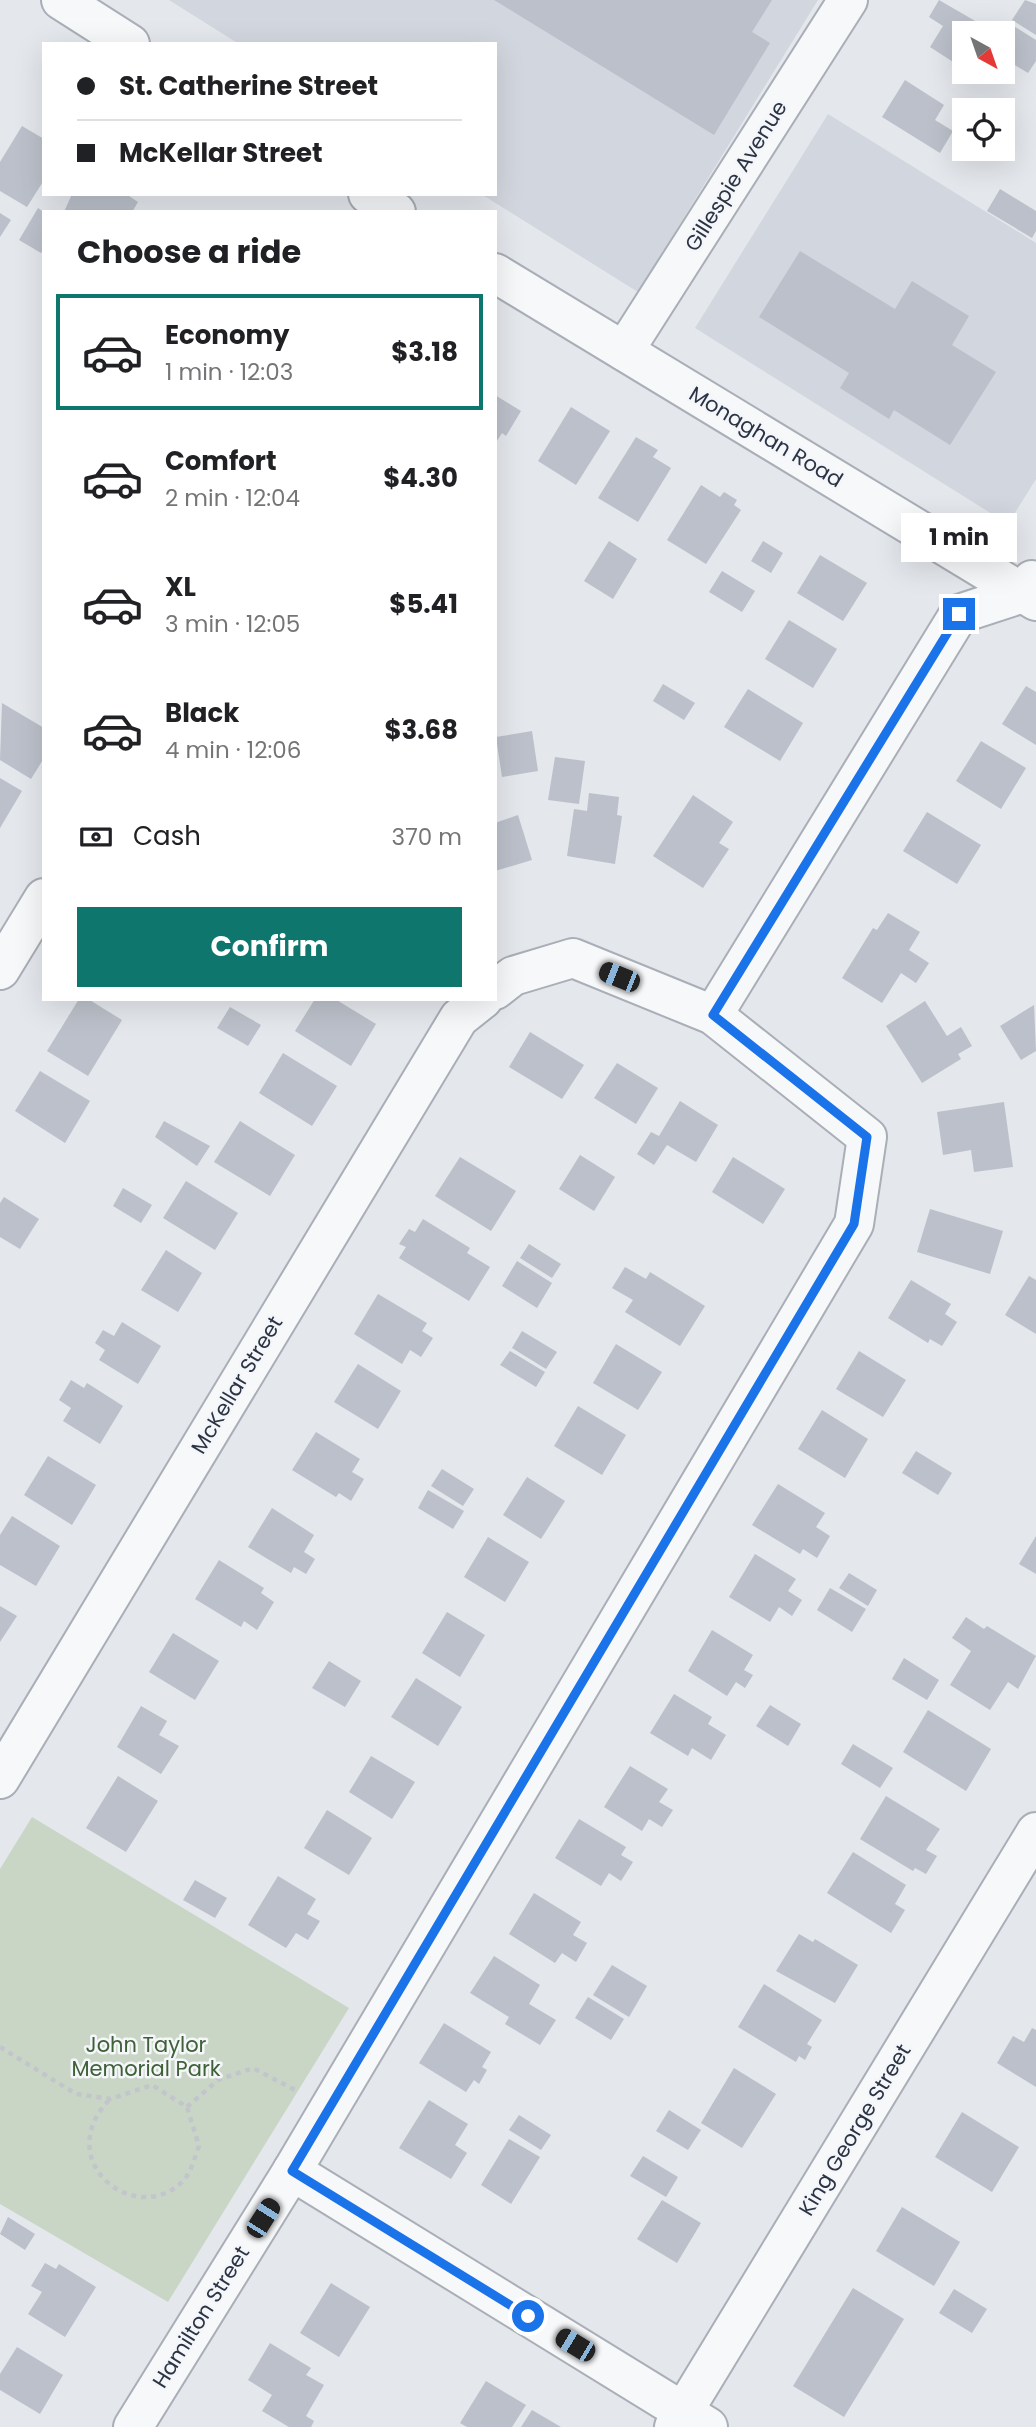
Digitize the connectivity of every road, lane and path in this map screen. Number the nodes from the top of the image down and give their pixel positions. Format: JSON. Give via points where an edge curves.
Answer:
{"nodes":[{"id":1,"x":61,"y":0,"type":"edge"},
{"id":2,"x":848,"y":0,"type":"edge"},
{"id":3,"x":127,"y":42,"type":"edge"},
{"id":4,"x":371,"y":196,"type":"edge"},
{"id":5,"x":393,"y":210,"type":"edge"},
{"id":6,"x":497,"y":274,"type":"edge"},
{"id":7,"x":624,"y":351,"type":"junction"},
{"id":8,"x":1032,"y":589,"type":"edge"},
{"id":9,"x":42,"y":901,"type":"edge"},
{"id":10,"x":0,"y":970,"type":"edge"},
{"id":11,"x":497,"y":988,"type":"edge"},
{"id":12,"x":480,"y":1001,"type":"edge"},
{"id":13,"x":713,"y":1015,"type":"junction"},
{"id":14,"x":0,"y":1779,"type":"edge"},
{"id":15,"x":1036,"y":1832,"type":"edge"},
{"id":16,"x":0,"y":2046,"type":"edge"},
{"id":17,"x":110,"y":2099,"type":"junction"},
{"id":18,"x":187,"y":2107,"type":"junction"},
{"id":19,"x":330,"y":2109,"type":"junction"},
{"id":20,"x":292,"y":2171,"type":"junction"},
{"id":21,"x":689,"y":2422,"type":"edge"},
{"id":22,"x":133,"y":2427,"type":"edge"}],
"edges":[{"from":1,"to":3,"type":"street"},
{"from":2,"to":7,"type":"street","name":"Gillespie Avenue"},
{"from":4,"to":5,"type":"street"},
{"from":6,"to":7,"type":"street","name":"Monaghan Road"},
{"from":7,"to":8,"type":"street","name":"Monaghan Road"},
{"from":8,"to":13,"type":"street","via":[[959,614]]},
{"from":9,"to":10,"type":"street"},
{"from":11,"to":13,"type":"street","via":[[513,976],[573,958]]},
{"from":12,"to":14,"type":"street","name":"McKellar Street","via":[[459,1018]]},
{"from":13,"to":19,"type":"street","name":"Hamilton Street","via":[[867,1137],[854,1224]]},
{"from":15,"to":21,"type":"street","name":"King George Street"},
{"from":16,"to":17,"type":"path","via":[[76,2094]]},
{"from":17,"to":18,"type":"path","via":[[152,2085]]},
{"from":17,"to":18,"type":"path","via":[[96,2114],[88,2156],[101,2177],[131,2197],[158,2196],[184,2180],[199,2146]]},
{"from":18,"to":19,"type":"path","via":[[218,2080],[253,2067]]},
{"from":19,"to":20,"type":"street","name":"Hamilton Street"},
{"from":20,"to":21,"type":"street"},
{"from":20,"to":22,"type":"street","name":"Hamilton Street"}]}
